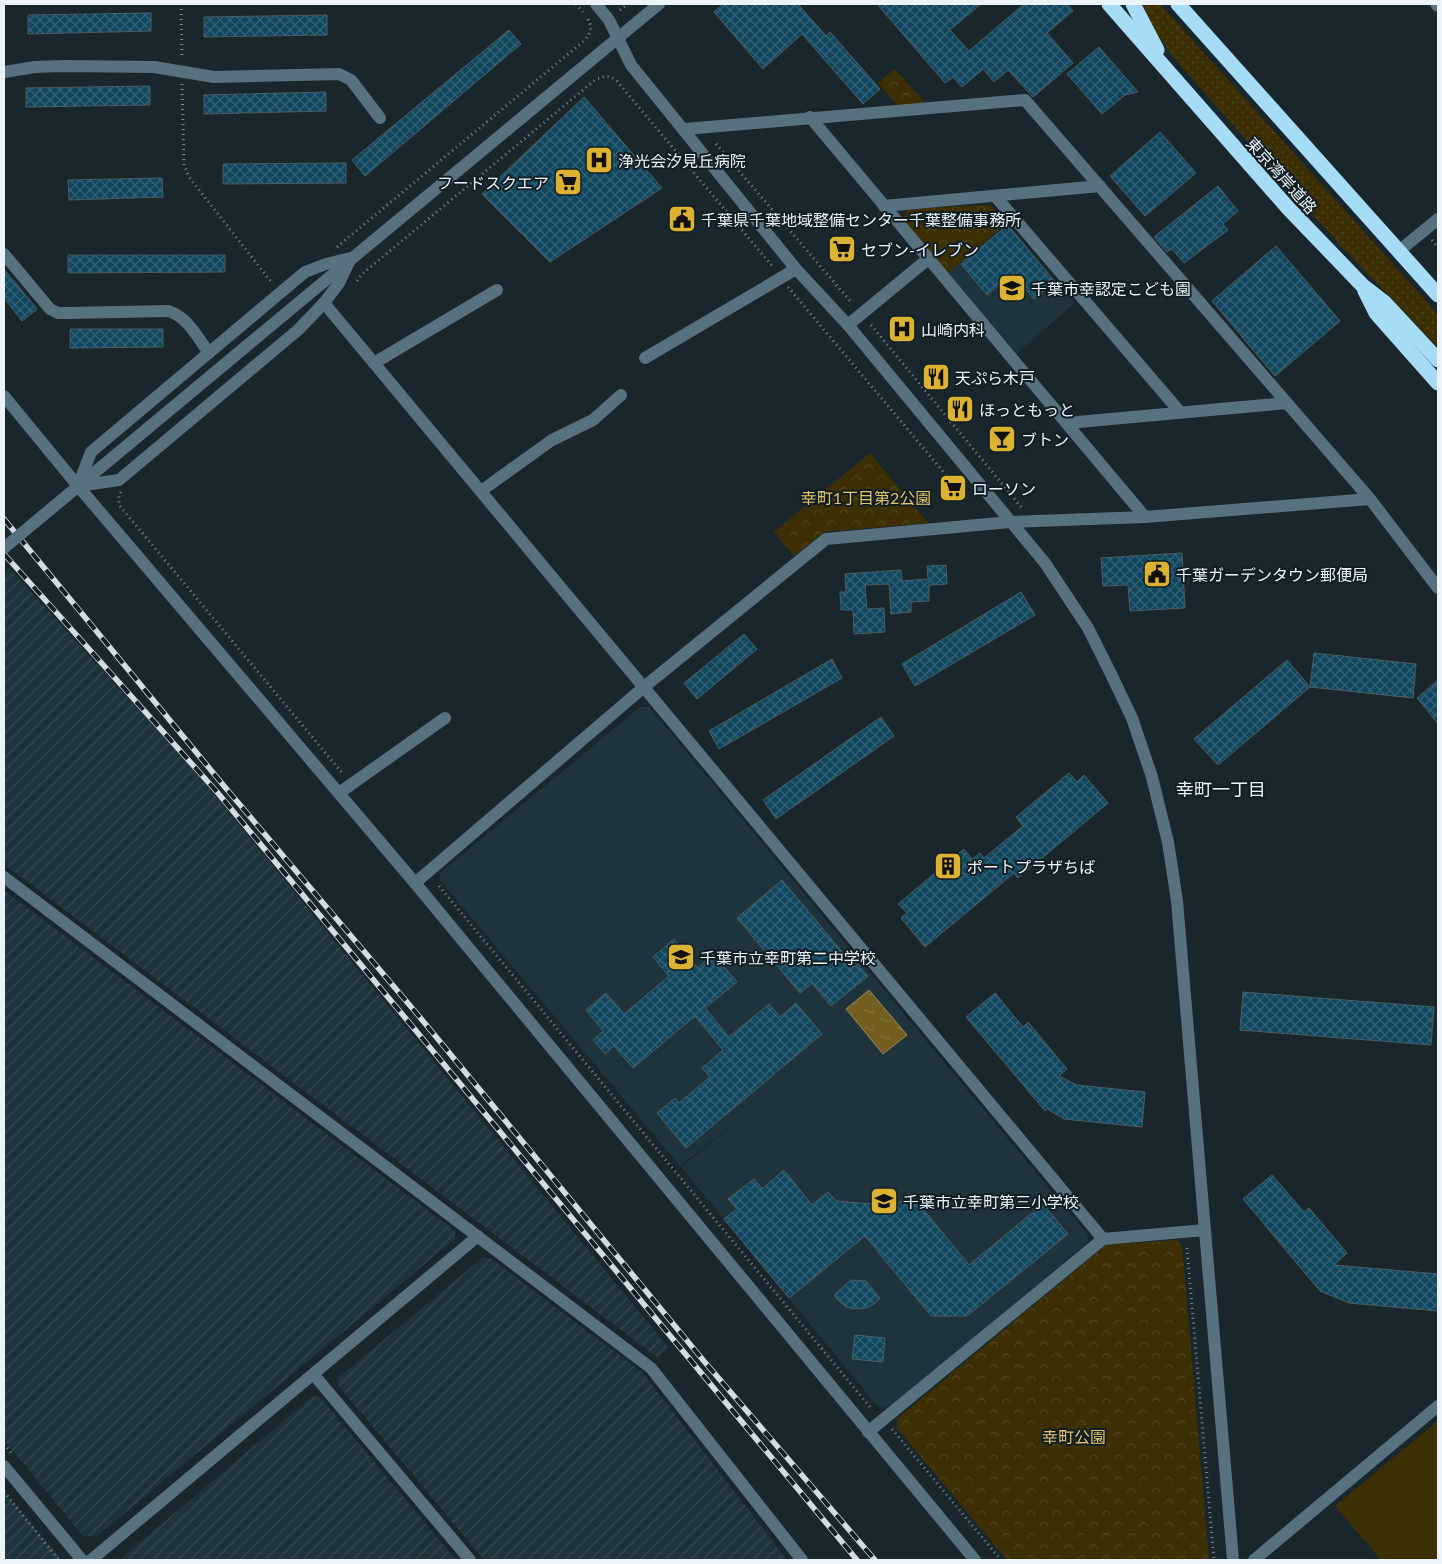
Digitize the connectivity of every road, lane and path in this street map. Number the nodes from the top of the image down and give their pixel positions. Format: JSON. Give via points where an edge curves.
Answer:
{"nodes":[{"id":1,"x":181,"y":4,"type":"edge"},
{"id":2,"x":576,"y":4,"type":"edge"},
{"id":3,"x":596,"y":4,"type":"edge"},
{"id":4,"x":628,"y":4,"type":"edge"},
{"id":5,"x":659,"y":4,"type":"edge"},
{"id":6,"x":1109,"y":4,"type":"edge"},
{"id":7,"x":1133,"y":4,"type":"edge"},
{"id":8,"x":1178,"y":4,"type":"edge"},
{"id":9,"x":620,"y":10,"type":"dead end"},
{"id":10,"x":618,"y":38,"type":"junction"},
{"id":11,"x":1168,"y":71,"type":"junction"},
{"id":12,"x":4,"y":72,"type":"edge"},
{"id":13,"x":182,"y":72,"type":"junction"},
{"id":14,"x":810,"y":117,"type":"junction"},
{"id":15,"x":380,"y":118,"type":"dead end"},
{"id":16,"x":685,"y":129,"type":"junction"},
{"id":17,"x":716,"y":144,"type":"dead end"},
{"id":18,"x":1100,"y":186,"type":"junction"},
{"id":19,"x":996,"y":197,"type":"junction"},
{"id":20,"x":884,"y":206,"type":"junction"},
{"id":21,"x":1438,"y":219,"type":"edge"},
{"id":22,"x":1430,"y":238,"type":"dead end"},
{"id":23,"x":1438,"y":248,"type":"edge"},
{"id":24,"x":330,"y":250,"type":"dead end"},
{"id":25,"x":1399,"y":251,"type":"junction"},
{"id":26,"x":4,"y":254,"type":"edge"},
{"id":27,"x":351,"y":258,"type":"junction"},
{"id":28,"x":928,"y":259,"type":"junction"},
{"id":29,"x":796,"y":269,"type":"junction"},
{"id":30,"x":784,"y":281,"type":"junction"},
{"id":31,"x":356,"y":283,"type":"dead end"},
{"id":32,"x":274,"y":286,"type":"dead end"},
{"id":33,"x":1362,"y":286,"type":"junction"},
{"id":34,"x":497,"y":290,"type":"dead end"},
{"id":35,"x":1438,"y":295,"type":"edge"},
{"id":36,"x":851,"y":302,"type":"dead end"},
{"id":37,"x":324,"y":303,"type":"junction"},
{"id":38,"x":848,"y":325,"type":"junction"},
{"id":39,"x":871,"y":325,"type":"dead end"},
{"id":40,"x":208,"y":353,"type":"junction"},
{"id":41,"x":645,"y":358,"type":"dead end"},
{"id":42,"x":1438,"y":360,"type":"edge"},
{"id":43,"x":374,"y":363,"type":"junction"},
{"id":44,"x":1438,"y":383,"type":"edge"},
{"id":45,"x":621,"y":395,"type":"dead end"},
{"id":46,"x":4,"y":396,"type":"edge"},
{"id":47,"x":1287,"y":403,"type":"junction"},
{"id":48,"x":1180,"y":412,"type":"junction"},
{"id":49,"x":1067,"y":424,"type":"junction"},
{"id":50,"x":78,"y":486,"type":"junction"},
{"id":51,"x":123,"y":487,"type":"dead end"},
{"id":52,"x":482,"y":492,"type":"junction"},
{"id":53,"x":1370,"y":499,"type":"junction"},
{"id":54,"x":966,"y":500,"type":"dead end"},
{"id":55,"x":1026,"y":511,"type":"dead end"},
{"id":56,"x":1145,"y":517,"type":"junction"},
{"id":57,"x":1010,"y":522,"type":"junction"},
{"id":58,"x":4,"y":548,"type":"edge"},
{"id":59,"x":1437,"y":583,"type":"edge"},
{"id":60,"x":644,"y":687,"type":"junction"},
{"id":61,"x":445,"y":718,"type":"dead end"},
{"id":62,"x":344,"y":775,"type":"dead end"},
{"id":63,"x":339,"y":793,"type":"junction"},
{"id":64,"x":4,"y":877,"type":"edge"},
{"id":65,"x":415,"y":883,"type":"junction"},
{"id":66,"x":439,"y":886,"type":"dead end"},
{"id":67,"x":1205,"y":1230,"type":"junction"},
{"id":68,"x":478,"y":1236,"type":"junction"},
{"id":69,"x":1103,"y":1238,"type":"junction"},
{"id":70,"x":1187,"y":1248,"type":"dead end"},
{"id":71,"x":314,"y":1374,"type":"junction"},
{"id":72,"x":1438,"y":1406,"type":"edge"},
{"id":73,"x":870,"y":1407,"type":"dead end"},
{"id":74,"x":892,"y":1429,"type":"dead end"},
{"id":75,"x":868,"y":1432,"type":"junction"},
{"id":76,"x":4,"y":1466,"type":"edge"},
{"id":77,"x":4,"y":1492,"type":"edge"},
{"id":78,"x":59,"y":1560,"type":"edge"},
{"id":79,"x":82,"y":1560,"type":"edge"},
{"id":80,"x":91,"y":1560,"type":"edge"},
{"id":81,"x":470,"y":1560,"type":"edge"},
{"id":82,"x":802,"y":1560,"type":"edge"},
{"id":83,"x":975,"y":1560,"type":"edge"},
{"id":84,"x":1001,"y":1560,"type":"edge"},
{"id":85,"x":1214,"y":1560,"type":"edge"},
{"id":86,"x":1233,"y":1560,"type":"edge"},
{"id":87,"x":1254,"y":1560,"type":"edge"}],
"edges":[{"from":1,"to":13,"type":"path"},
{"from":2,"to":24,"type":"path","via":[[591,26],[591,33],[585,40]]},
{"from":3,"to":10,"type":"street"},
{"from":4,"to":9,"type":"path"},
{"from":5,"to":10,"type":"street"},
{"from":6,"to":11,"type":"highway","name":"東京湾岸道路"},
{"from":7,"to":11,"type":"highway"},
{"from":8,"to":25,"type":"highway"},
{"from":10,"to":16,"type":"street","via":[[631,65]]},
{"from":10,"to":27,"type":"street"},
{"from":11,"to":33,"type":"highway","name":"東京湾岸道路","via":[[1288,208]]},
{"from":12,"to":13,"type":"street","via":[[64,66],[154,67]]},
{"from":13,"to":15,"type":"street","via":[[214,77],[340,74],[351,80]]},
{"from":13,"to":32,"type":"path","via":[[184,165],[189,177]]},
{"from":14,"to":16,"type":"street"},
{"from":14,"to":18,"type":"street","via":[[1025,100]]},
{"from":14,"to":20,"type":"street"},
{"from":16,"to":29,"type":"street"},
{"from":17,"to":36,"type":"path"},
{"from":18,"to":19,"type":"street"},
{"from":18,"to":47,"type":"street"},
{"from":19,"to":20,"type":"street"},
{"from":19,"to":48,"type":"street"},
{"from":20,"to":28,"type":"street"},
{"from":21,"to":25,"type":"street"},
{"from":22,"to":23,"type":"path"},
{"from":25,"to":35,"type":"highway"},
{"from":26,"to":40,"type":"street","via":[[50,309],[58,313],[174,312],[185,321]]},
{"from":27,"to":37,"type":"street","via":[[339,283]]},
{"from":27,"to":40,"type":"street","via":[[305,272]]},
{"from":27,"to":58,"type":"street","bridge":true},
{"from":28,"to":38,"type":"street"},
{"from":28,"to":49,"type":"street"},
{"from":29,"to":30,"type":"street"},
{"from":29,"to":38,"type":"street"},
{"from":30,"to":31,"type":"path","via":[[616,80],[604,76],[595,80],[361,275]]},
{"from":30,"to":41,"type":"street"},
{"from":30,"to":54,"type":"path"},
{"from":33,"to":42,"type":"highway","name":"東京湾岸道路","via":[[1385,303]]},
{"from":33,"to":44,"type":"highway","via":[[1376,313]]},
{"from":34,"to":43,"type":"street"},
{"from":37,"to":43,"type":"street"},
{"from":37,"to":50,"type":"street","via":[[298,330],[119,480]]},
{"from":38,"to":57,"type":"street"},
{"from":39,"to":55,"type":"path"},
{"from":40,"to":50,"type":"street","via":[[91,452]]},
{"from":43,"to":52,"type":"street"},
{"from":45,"to":52,"type":"street","via":[[592,420],[552,440]]},
{"from":46,"to":50,"type":"street"},
{"from":47,"to":48,"type":"street"},
{"from":47,"to":53,"type":"street"},
{"from":48,"to":49,"type":"street"},
{"from":49,"to":56,"type":"street"},
{"from":50,"to":63,"type":"street"},
{"from":51,"to":62,"type":"path","via":[[119,505]]},
{"from":52,"to":60,"type":"street"},
{"from":53,"to":56,"type":"street"},
{"from":53,"to":59,"type":"street"},
{"from":56,"to":57,"type":"street"},
{"from":57,"to":60,"type":"street","via":[[826,539]]},
{"from":57,"to":67,"type":"street","via":[[1044,563],[1088,628],[1132,718],[1152,777],[1168,842],[1177,901]]},
{"from":60,"to":65,"type":"street"},
{"from":60,"to":69,"type":"street"},
{"from":61,"to":63,"type":"street"},
{"from":63,"to":65,"type":"street"},
{"from":64,"to":68,"type":"street"},
{"from":65,"to":75,"type":"street"},
{"from":66,"to":73,"type":"path"},
{"from":67,"to":69,"type":"street"},
{"from":67,"to":86,"type":"street"},
{"from":68,"to":71,"type":"street"},
{"from":68,"to":82,"type":"street","via":[[651,1368]]},
{"from":69,"to":75,"type":"street"},
{"from":70,"to":85,"type":"path"},
{"from":71,"to":80,"type":"street"},
{"from":71,"to":81,"type":"street"},
{"from":72,"to":87,"type":"street"},
{"from":74,"to":84,"type":"path"},
{"from":75,"to":83,"type":"street"},
{"from":76,"to":79,"type":"street"},
{"from":77,"to":78,"type":"path"}]}
